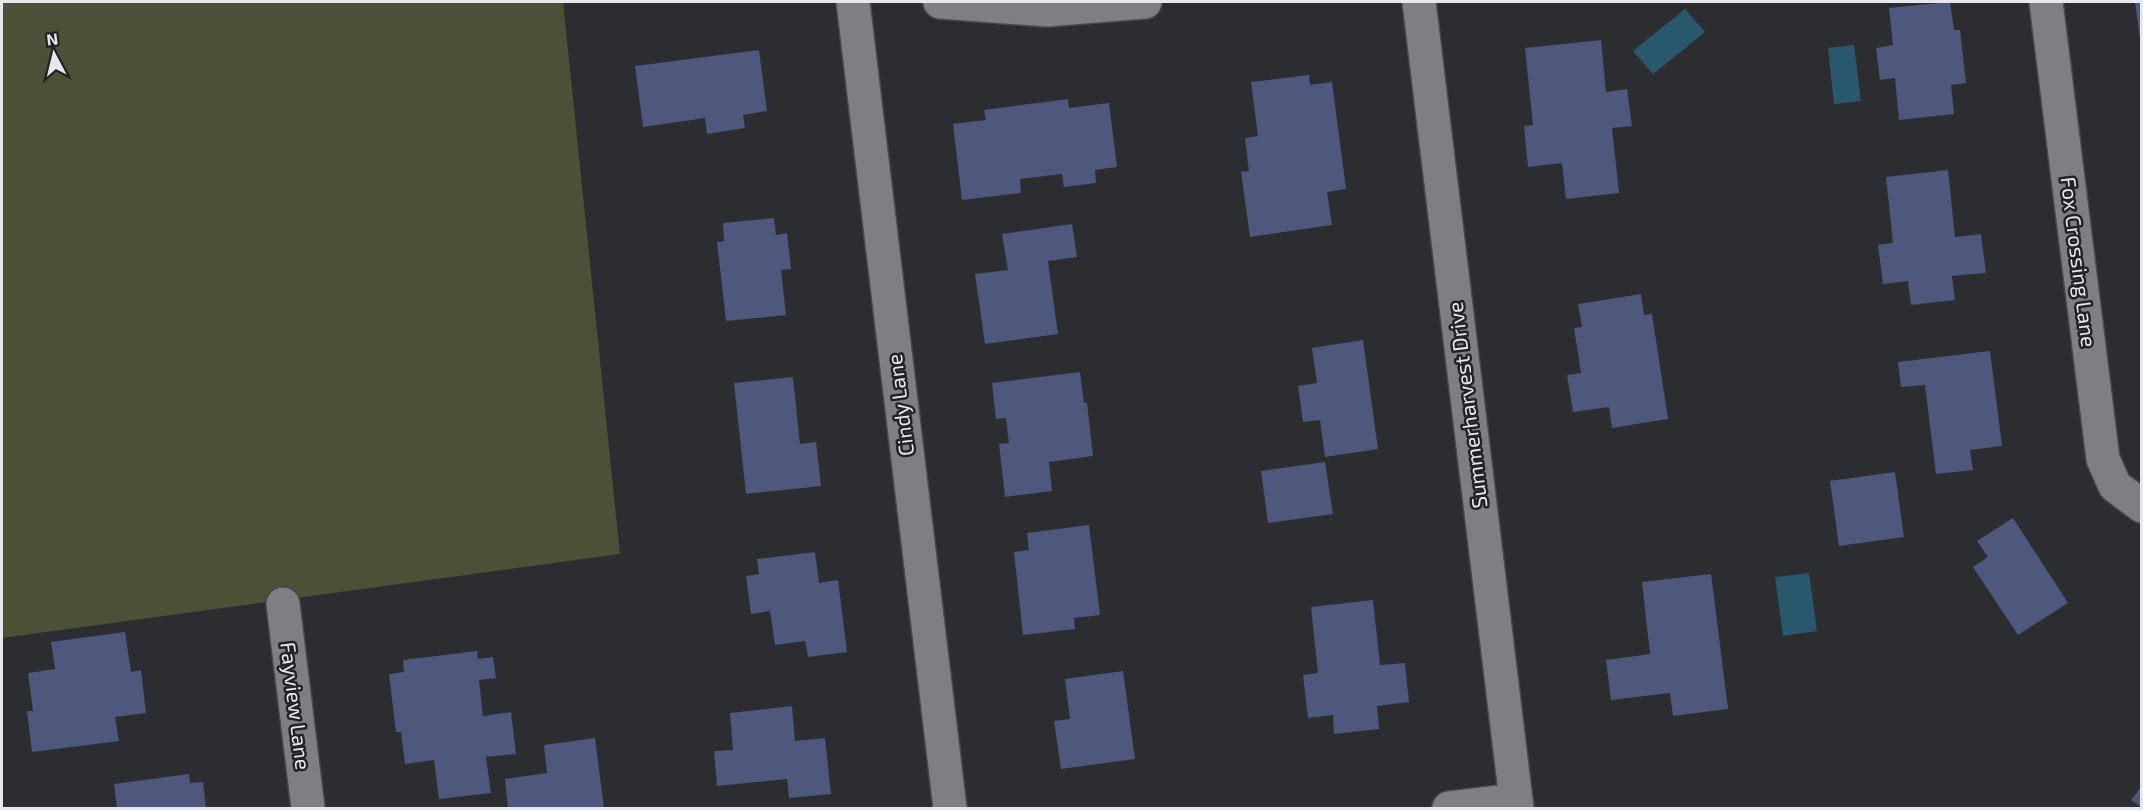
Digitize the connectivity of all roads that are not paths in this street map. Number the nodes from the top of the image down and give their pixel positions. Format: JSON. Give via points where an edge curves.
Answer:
{"nodes":[{"id":1,"x":853,"y":2,"type":"edge"},
{"id":2,"x":939,"y":2,"type":"edge"},
{"id":3,"x":1145,"y":2,"type":"edge"},
{"id":4,"x":1419,"y":2,"type":"edge"},
{"id":5,"x":2046,"y":2,"type":"edge"},
{"id":6,"x":2142,"y":506,"type":"edge"},
{"id":7,"x":283,"y":604,"type":"dead end"},
{"id":8,"x":1517,"y":804,"type":"edge"},
{"id":9,"x":308,"y":808,"type":"edge"},
{"id":10,"x":950,"y":808,"type":"edge"},
{"id":11,"x":1449,"y":808,"type":"edge"}],
"edges":[{"from":1,"to":10,"type":"street","name":"Cindy Lane"},
{"from":2,"to":3,"type":"street","via":[[1047,10]]},
{"from":4,"to":8,"type":"street","name":"Summerharvest Drive"},
{"from":5,"to":6,"type":"street","name":"Fox Crossing Lane","via":[[2103,459],[2115,486]]},
{"from":7,"to":9,"type":"street","name":"Fayview Lane"},
{"from":8,"to":11,"type":"street"}]}
